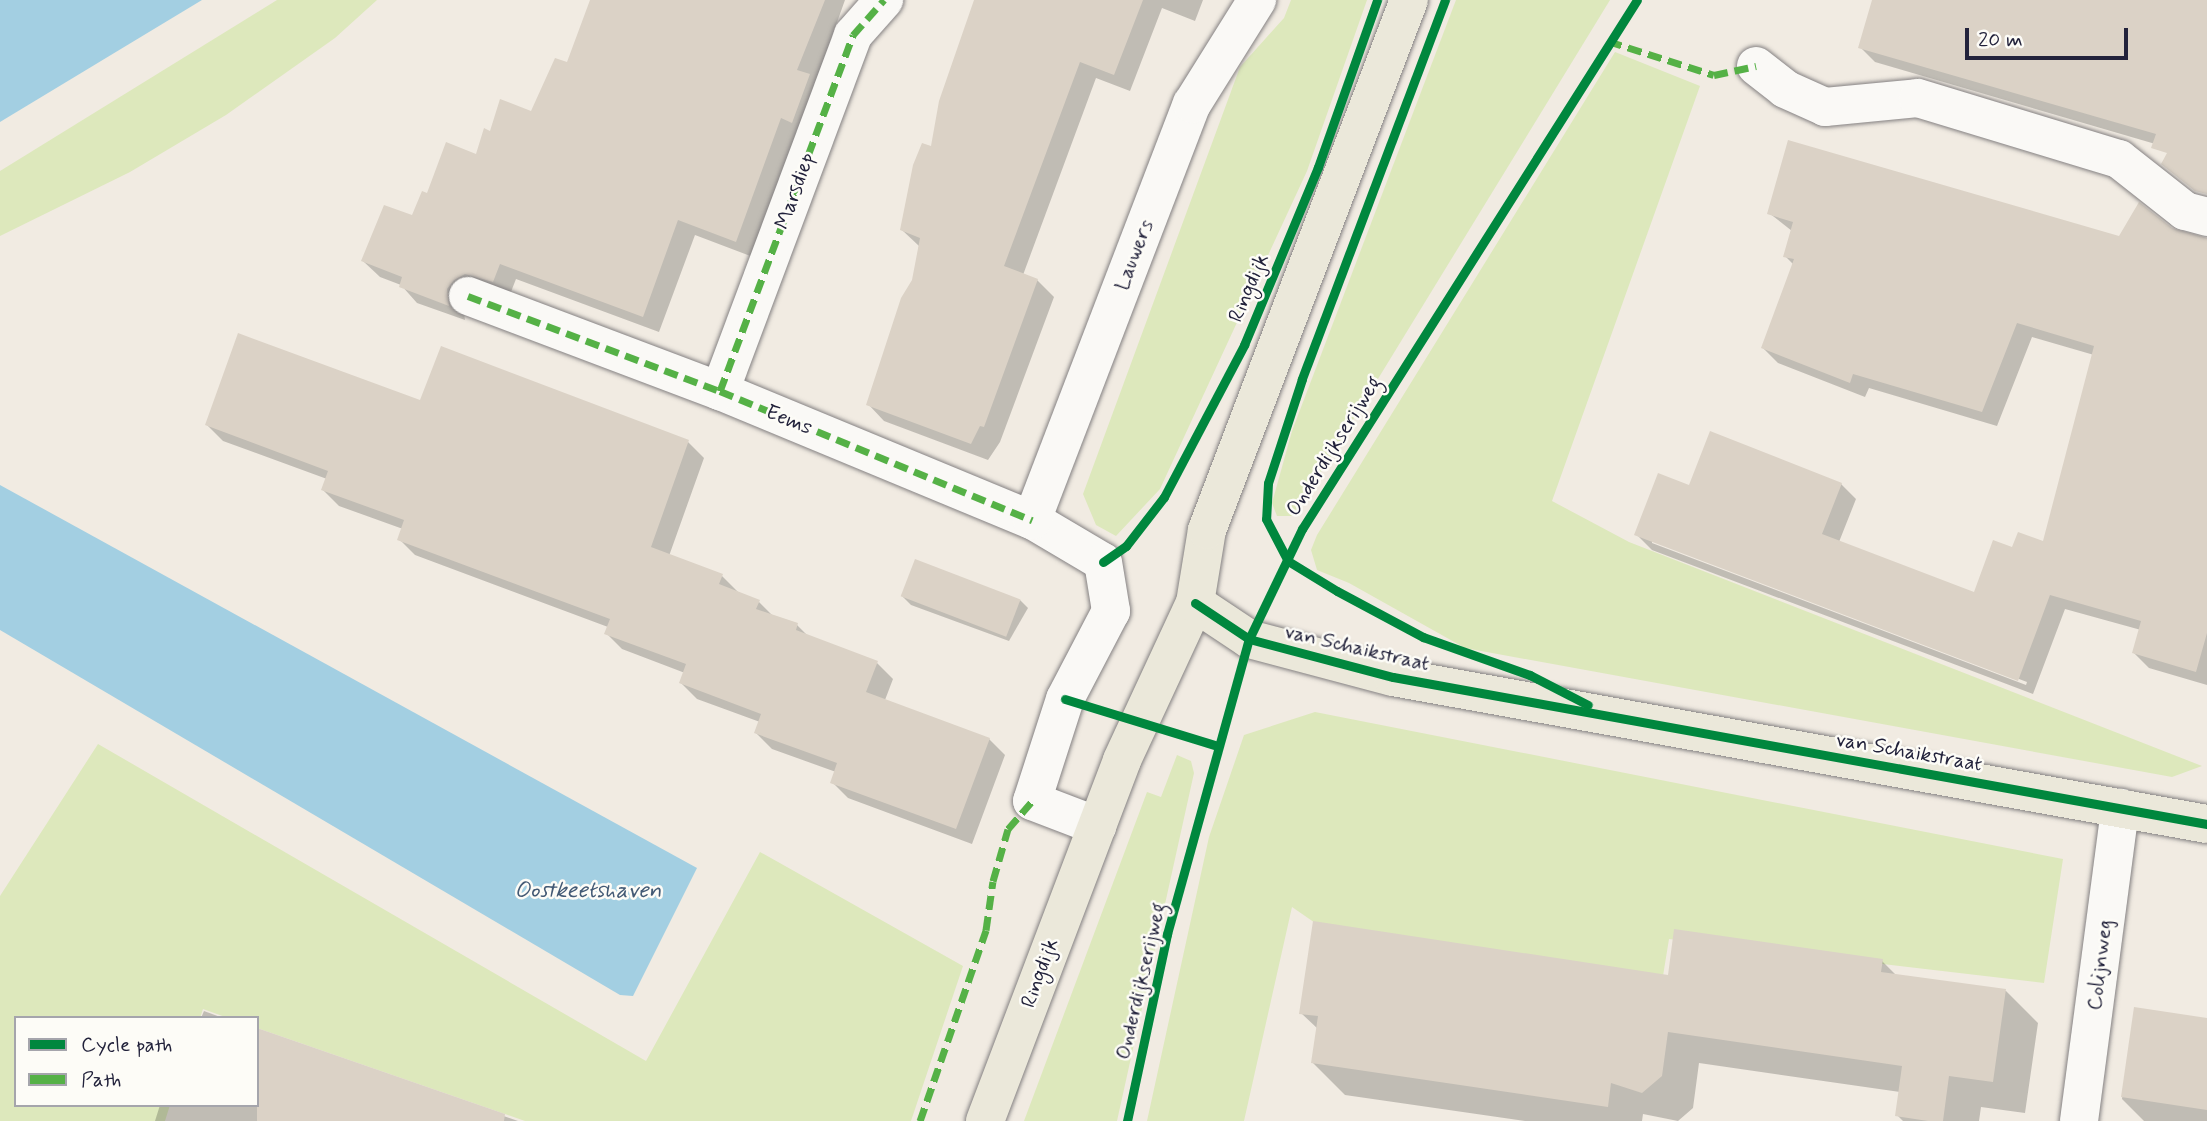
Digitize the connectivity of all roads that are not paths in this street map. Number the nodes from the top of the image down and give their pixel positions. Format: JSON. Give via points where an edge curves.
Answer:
{"nodes":[{"id":1,"x":884,"y":0,"type":"edge"},
{"id":2,"x":1257,"y":0,"type":"edge"},
{"id":3,"x":1409,"y":0,"type":"edge"},
{"id":4,"x":1756,"y":66,"type":"dead end"},
{"id":5,"x":2207,"y":217,"type":"edge"},
{"id":6,"x":468,"y":296,"type":"dead end"},
{"id":7,"x":720,"y":391,"type":"junction"},
{"id":8,"x":1032,"y":520,"type":"junction"},
{"id":9,"x":1195,"y":603,"type":"junction"},
{"id":10,"x":2120,"y":808,"type":"junction"},
{"id":11,"x":2207,"y":824,"type":"edge"},
{"id":12,"x":1097,"y":826,"type":"junction"},
{"id":13,"x":985,"y":1121,"type":"edge"},
{"id":14,"x":2080,"y":1121,"type":"edge"}],
"edges":[{"from":1,"to":7,"type":"street","name":"Marsdiep","via":[[853,35]]},
{"from":2,"to":8,"type":"street","name":"Lauwers","via":[[1192,104]]},
{"from":3,"to":9,"type":"main road","name":"Ringdijk","via":[[1207,530]]},
{"from":4,"to":5,"type":"street","via":[[1785,89],[1825,107],[1918,98],[2119,159],[2185,211]]},
{"from":6,"to":7,"type":"street","name":"Eems"},
{"from":7,"to":8,"type":"street","name":"Eems"},
{"from":8,"to":12,"type":"street","name":"Eems","via":[[1102,562],[1111,611],[1065,699],[1032,801]]},
{"from":9,"to":10,"type":"main road","name":"van Schaikstraat","via":[[1249,639],[1393,677]]},
{"from":9,"to":12,"type":"main road","name":"Ringdijk","via":[[1138,720]]},
{"from":10,"to":11,"type":"main road","name":"van Schaikstraat"},
{"from":10,"to":14,"type":"street","name":"Colijnweg"},
{"from":12,"to":13,"type":"main road","name":"Ringdijk"}]}
